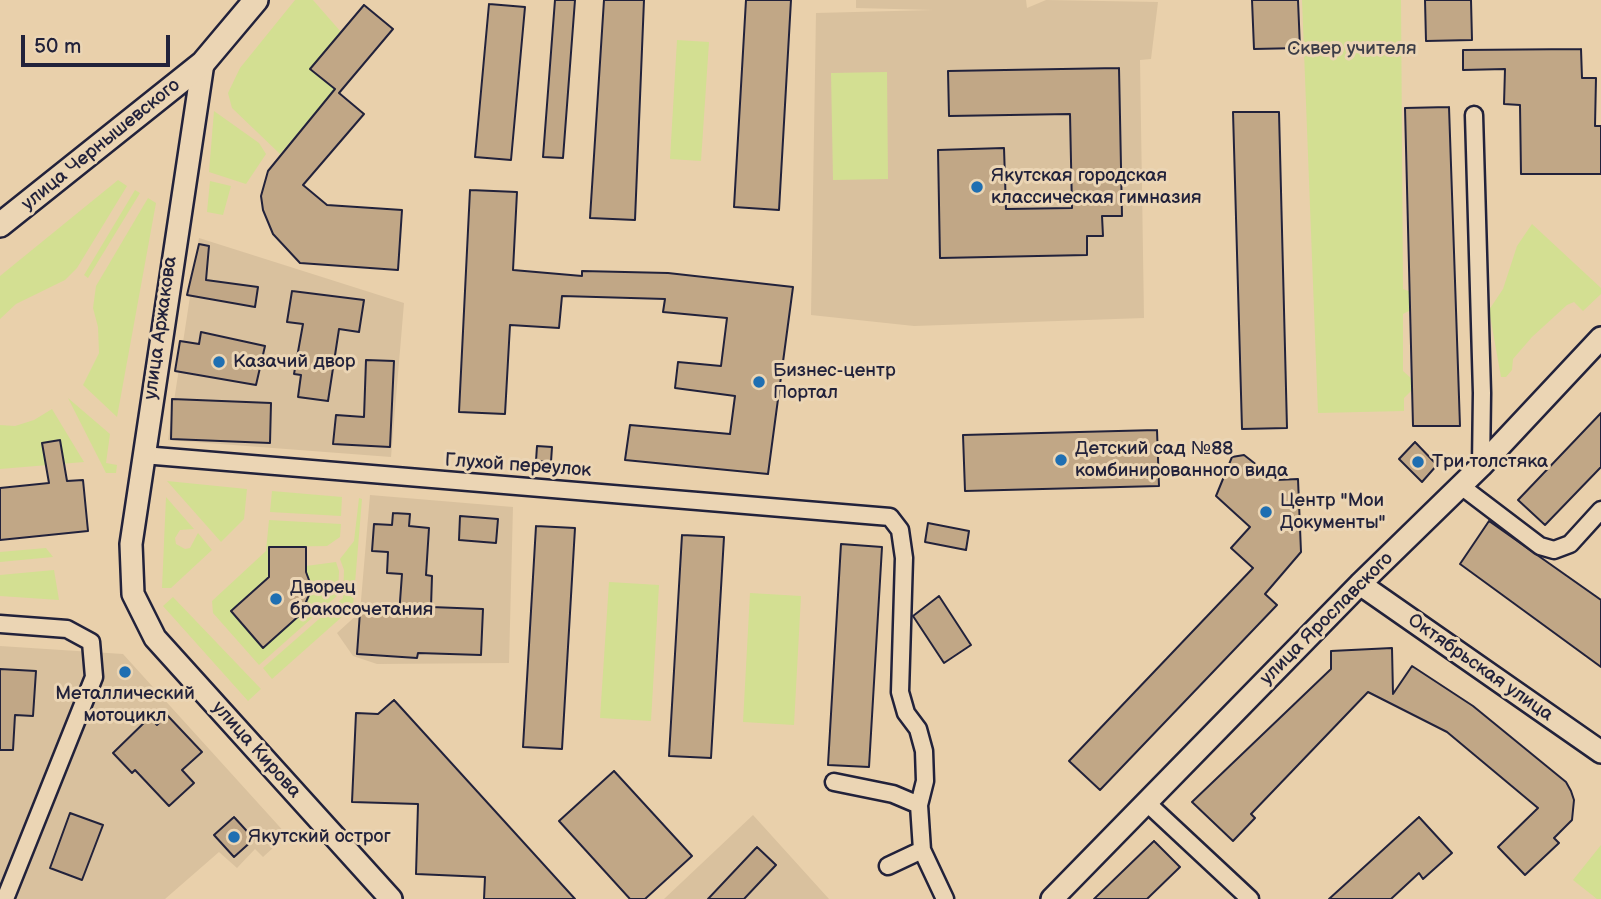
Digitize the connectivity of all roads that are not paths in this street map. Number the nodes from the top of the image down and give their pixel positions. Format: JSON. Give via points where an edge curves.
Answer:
{"nodes":[{"id":1,"x":256,"y":0,"type":"edge"},
{"id":2,"x":203,"y":63,"type":"junction"},
{"id":3,"x":1474,"y":115,"type":"dead end"},
{"id":4,"x":0,"y":225,"type":"edge"},
{"id":5,"x":1601,"y":338,"type":"edge"},
{"id":6,"x":143,"y":455,"type":"junction"},
{"id":7,"x":1481,"y":466,"type":"junction"},
{"id":8,"x":1461,"y":486,"type":"junction"},
{"id":9,"x":1601,"y":510,"type":"edge"},
{"id":10,"x":1360,"y":584,"type":"junction"},
{"id":11,"x":133,"y":594,"type":"joint"},
{"id":12,"x":0,"y":624,"type":"edge"},
{"id":13,"x":1601,"y":752,"type":"edge"},
{"id":14,"x":834,"y":782,"type":"dead end"},
{"id":15,"x":1146,"y":802,"type":"junction"},
{"id":16,"x":919,"y":805,"type":"junction"},
{"id":17,"x":922,"y":850,"type":"junction"},
{"id":18,"x":888,"y":866,"type":"dead end"},
{"id":19,"x":5,"y":899,"type":"edge"},
{"id":20,"x":391,"y":899,"type":"edge"},
{"id":21,"x":945,"y":899,"type":"edge"},
{"id":22,"x":1052,"y":899,"type":"edge"},
{"id":23,"x":1250,"y":899,"type":"edge"}],
"edges":[{"from":1,"to":2,"type":"main road","name":"улица Чернышевского"},
{"from":2,"to":4,"type":"main road","name":"улица Чернышевского"},
{"from":2,"to":6,"type":"street","name":"улица Аржакова"},
{"from":3,"to":7,"type":"street"},
{"from":5,"to":7,"type":"street","name":"улица Ярославского"},
{"from":6,"to":11,"type":"street","name":"улица Аржакова","via":[[130,561]]},
{"from":6,"to":16,"type":"street","name":"Глухой переулок","via":[[890,517],[900,530],[904,558],[900,692],[924,751],[925,781]]},
{"from":7,"to":8,"type":"street","name":"улица Ярославского"},
{"from":8,"to":9,"type":"street","via":[[1540,546],[1554,550],[1570,544]]},
{"from":8,"to":10,"type":"street","name":"улица Ярославского"},
{"from":10,"to":13,"type":"street","name":"Октябрьская улица"},
{"from":10,"to":15,"type":"street","name":"улица Ярославского"},
{"from":11,"to":20,"type":"street","name":"улица Кирова","via":[[155,638]]},
{"from":12,"to":19,"type":"street","via":[[67,629],[91,642],[94,677]]},
{"from":14,"to":16,"type":"street"},
{"from":15,"to":22,"type":"street","name":"улица Ярославского"},
{"from":15,"to":23,"type":"street"},
{"from":16,"to":17,"type":"street"},
{"from":17,"to":18,"type":"street"},
{"from":17,"to":21,"type":"street"}]}
